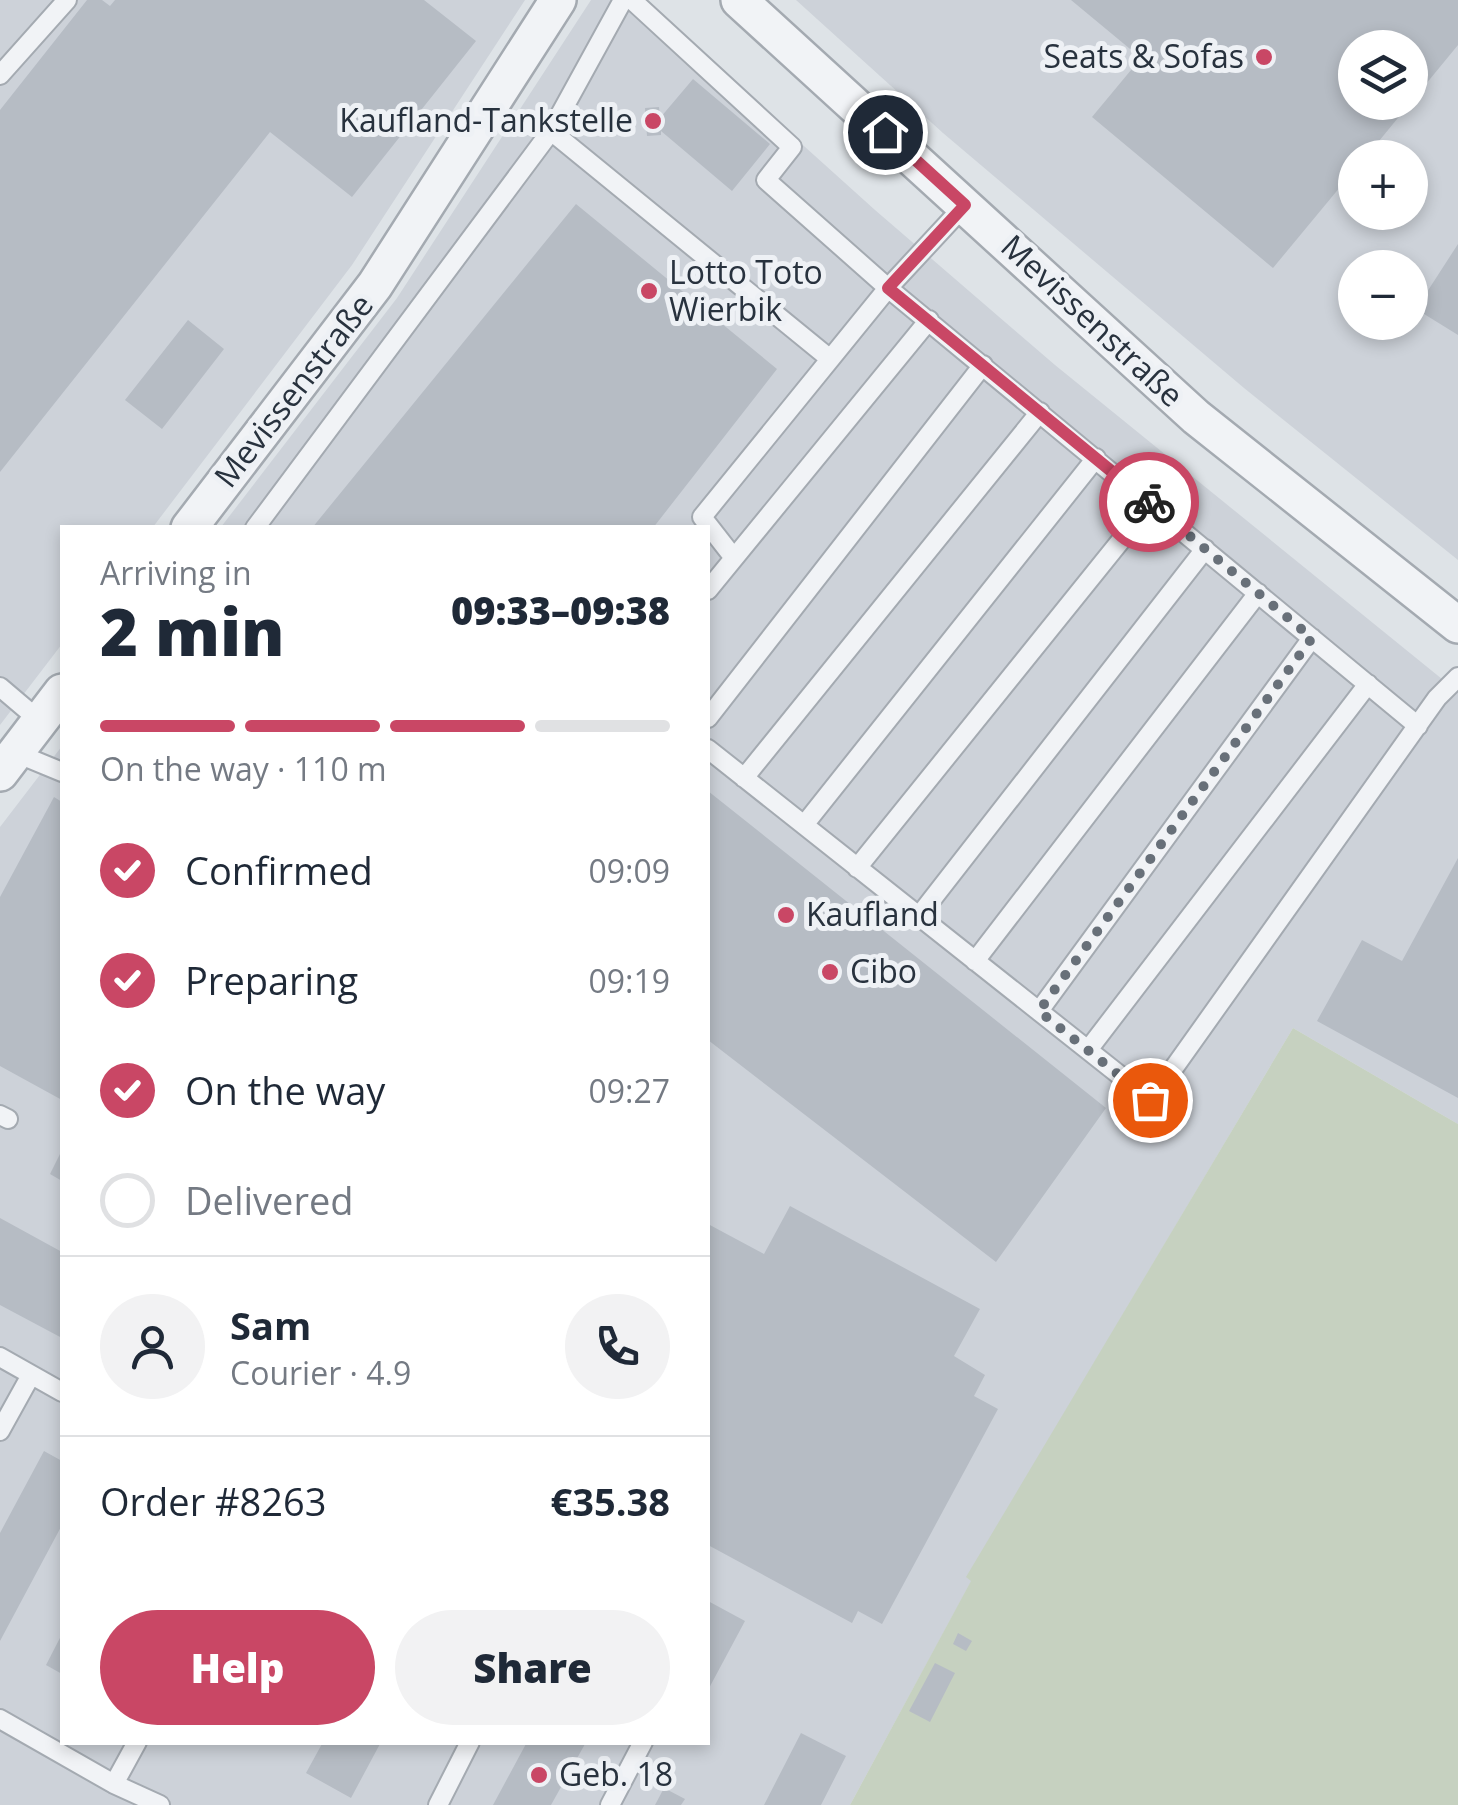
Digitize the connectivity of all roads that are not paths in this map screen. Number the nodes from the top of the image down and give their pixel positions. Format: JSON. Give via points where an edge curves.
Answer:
{"nodes":[{"id":1,"x":67,"y":0,"type":"edge"},
{"id":2,"x":558,"y":0,"type":"edge"},
{"id":3,"x":624,"y":0,"type":"edge"},
{"id":4,"x":632,"y":0,"type":"edge"},
{"id":5,"x":739,"y":0,"type":"edge"},
{"id":6,"x":0,"y":75,"type":"edge"},
{"id":7,"x":551,"y":130,"type":"junction"},
{"id":8,"x":965,"y":205,"type":"junction"},
{"id":9,"x":888,"y":288,"type":"junction"},
{"id":10,"x":929,"y":320,"type":"junction"},
{"id":11,"x":829,"y":358,"type":"junction"},
{"id":12,"x":983,"y":365,"type":"junction"},
{"id":13,"x":1040,"y":412,"type":"junction"},
{"id":14,"x":1096,"y":458,"type":"junction"},
{"id":15,"x":1151,"y":504,"type":"junction"},
{"id":16,"x":191,"y":525,"type":"edge"},
{"id":17,"x":257,"y":525,"type":"edge"},
{"id":18,"x":709,"y":525,"type":"edge"},
{"id":19,"x":710,"y":526,"type":"edge"},
{"id":20,"x":1204,"y":548,"type":"junction"},
{"id":21,"x":734,"y":558,"type":"junction"},
{"id":22,"x":710,"y":588,"type":"edge"},
{"id":23,"x":1258,"y":593,"type":"junction"},
{"id":24,"x":1458,"y":625,"type":"edge"},
{"id":25,"x":1312,"y":638,"type":"junction"},
{"id":26,"x":1458,"y":678,"type":"edge"},
{"id":27,"x":1368,"y":684,"type":"junction"},
{"id":28,"x":0,"y":686,"type":"edge"},
{"id":29,"x":60,"y":695,"type":"edge"},
{"id":30,"x":710,"y":715,"type":"edge"},
{"id":31,"x":40,"y":721,"type":"junction"},
{"id":32,"x":1418,"y":726,"type":"junction"},
{"id":33,"x":710,"y":751,"type":"edge"},
{"id":34,"x":8,"y":763,"type":"edge"},
{"id":35,"x":60,"y":772,"type":"edge"},
{"id":36,"x":744,"y":778,"type":"junction"},
{"id":37,"x":804,"y":826,"type":"junction"},
{"id":38,"x":858,"y":868,"type":"junction"},
{"id":39,"x":919,"y":916,"type":"junction"},
{"id":40,"x":976,"y":961,"type":"junction"},
{"id":41,"x":1039,"y":1011,"type":"junction"},
{"id":42,"x":1088,"y":1050,"type":"junction"},
{"id":43,"x":0,"y":1357,"type":"edge"},
{"id":44,"x":31,"y":1375,"type":"junction"},
{"id":45,"x":60,"y":1391,"type":"edge"},
{"id":46,"x":0,"y":1430,"type":"edge"},
{"id":47,"x":0,"y":1719,"type":"edge"},
{"id":48,"x":135,"y":1745,"type":"edge"},
{"id":49,"x":468,"y":1745,"type":"edge"},
{"id":50,"x":640,"y":1745,"type":"edge"},
{"id":51,"x":114,"y":1784,"type":"junction"},
{"id":52,"x":160,"y":1805,"type":"edge"},
{"id":53,"x":438,"y":1805,"type":"edge"},
{"id":54,"x":610,"y":1805,"type":"edge"}],
"edges":[{"from":1,"to":6,"type":"lane"},
{"from":2,"to":16,"type":"street","name":"Mevissenstraße","via":[[375,285]]},
{"from":3,"to":7,"type":"lane"},
{"from":4,"to":9,"type":"lane","via":[[792,146],[766,180]]},
{"from":5,"to":8,"type":"street","name":"Mevissenstraße"},
{"from":7,"to":11,"type":"lane"},
{"from":7,"to":17,"type":"lane"},
{"from":8,"to":9,"type":"lane"},
{"from":8,"to":24,"type":"street","name":"Mevissenstraße","via":[[1196,417]]},
{"from":9,"to":10,"type":"lane"},
{"from":9,"to":11,"type":"lane"},
{"from":10,"to":12,"type":"lane"},
{"from":10,"to":21,"type":"lane"},
{"from":11,"to":18,"type":"lane","via":[[702,516]]},
{"from":12,"to":13,"type":"lane"},
{"from":12,"to":30,"type":"lane"},
{"from":13,"to":14,"type":"lane"},
{"from":13,"to":36,"type":"lane"},
{"from":14,"to":15,"type":"lane"},
{"from":14,"to":37,"type":"lane"},
{"from":15,"to":20,"type":"lane"},
{"from":15,"to":38,"type":"lane"},
{"from":19,"to":21,"type":"lane"},
{"from":20,"to":23,"type":"lane"},
{"from":20,"to":39,"type":"lane"},
{"from":21,"to":22,"type":"lane"},
{"from":23,"to":25,"type":"lane"},
{"from":23,"to":40,"type":"lane"},
{"from":25,"to":27,"type":"lane"},
{"from":25,"to":41,"type":"lane"},
{"from":26,"to":32,"type":"lane"},
{"from":27,"to":32,"type":"lane"},
{"from":27,"to":42,"type":"lane"},
{"from":28,"to":31,"type":"lane"},
{"from":29,"to":31,"type":"street"},
{"from":31,"to":34,"type":"street"},
{"from":32,"to":42,"type":"lane","via":[[1150,1100]]},
{"from":33,"to":36,"type":"lane"},
{"from":34,"to":35,"type":"lane"},
{"from":36,"to":37,"type":"lane"},
{"from":37,"to":38,"type":"lane"},
{"from":38,"to":39,"type":"lane"},
{"from":39,"to":40,"type":"lane"},
{"from":40,"to":41,"type":"lane"},
{"from":41,"to":42,"type":"lane"},
{"from":43,"to":44,"type":"lane"},
{"from":44,"to":45,"type":"lane"},
{"from":44,"to":46,"type":"lane"},
{"from":47,"to":51,"type":"lane"},
{"from":48,"to":51,"type":"lane"},
{"from":49,"to":53,"type":"lane"},
{"from":50,"to":54,"type":"lane"},
{"from":51,"to":52,"type":"lane"}]}
